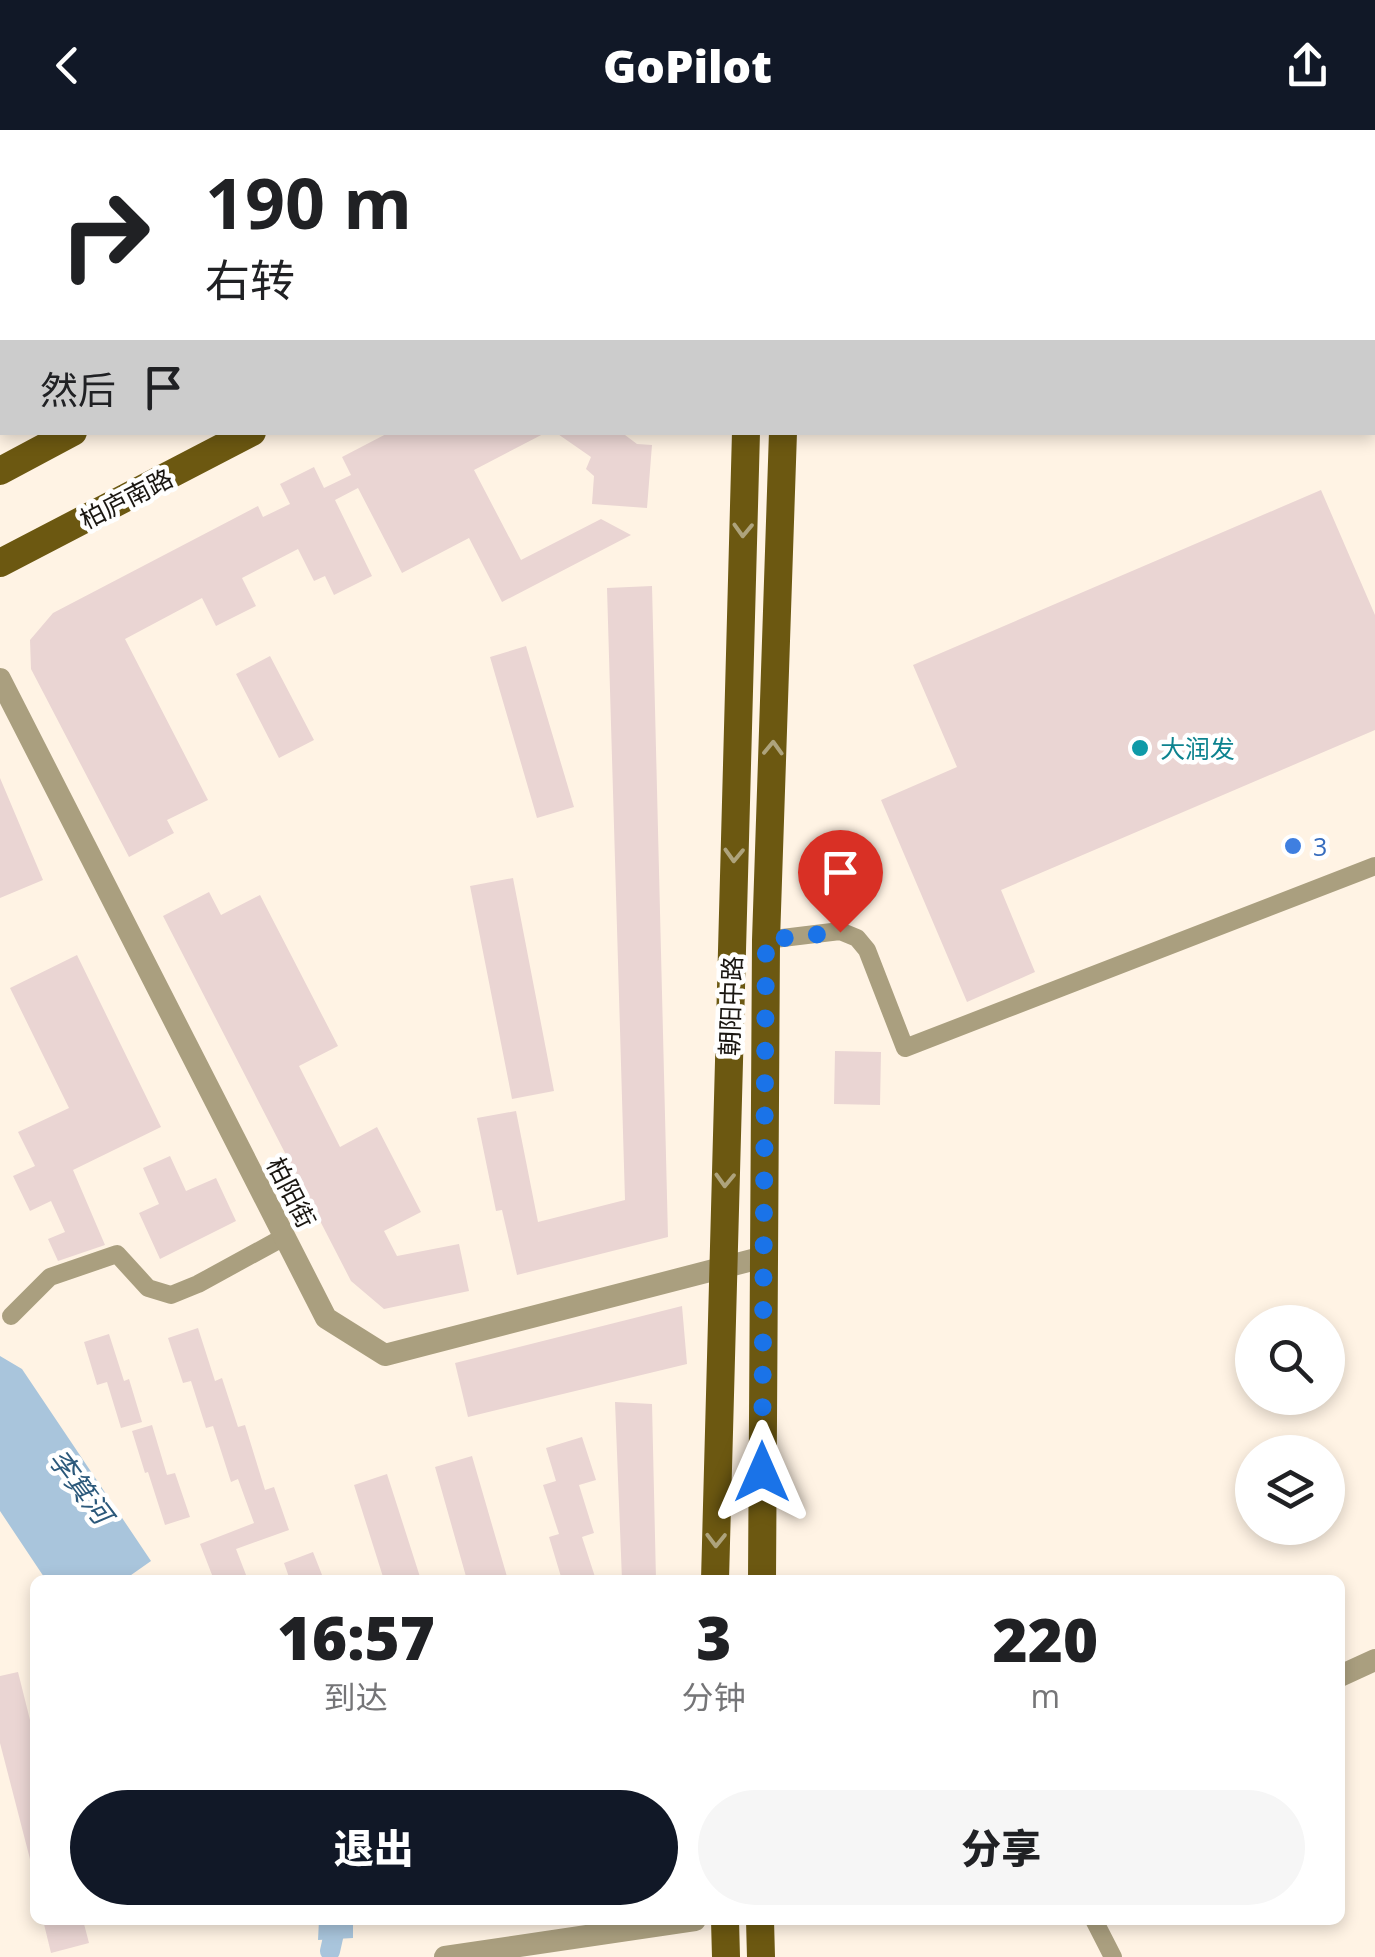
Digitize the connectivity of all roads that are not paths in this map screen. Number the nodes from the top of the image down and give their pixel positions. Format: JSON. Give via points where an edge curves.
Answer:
{"nodes":[{"id":1,"x":67,"y":435,"type":"edge"},
{"id":2,"x":246,"y":435,"type":"edge"},
{"id":3,"x":746,"y":435,"type":"edge"},
{"id":4,"x":783,"y":435,"type":"edge"},
{"id":5,"x":0,"y":472,"type":"edge"},
{"id":6,"x":0,"y":563,"type":"edge"},
{"id":7,"x":0,"y":679,"type":"edge"},
{"id":8,"x":1375,"y":866,"type":"edge"},
{"id":9,"x":766,"y":940,"type":"junction"},
{"id":10,"x":284,"y":1237,"type":"junction"},
{"id":11,"x":764,"y":1257,"type":"junction"},
{"id":12,"x":723,"y":1267,"type":"junction"},
{"id":13,"x":11,"y":1316,"type":"dead end"},
{"id":14,"x":715,"y":1575,"type":"edge"},
{"id":15,"x":762,"y":1575,"type":"edge"},
{"id":16,"x":1375,"y":1660,"type":"edge"},
{"id":17,"x":1345,"y":1674,"type":"edge"},
{"id":18,"x":661,"y":1925,"type":"edge"},
{"id":19,"x":725,"y":1925,"type":"edge"},
{"id":20,"x":760,"y":1925,"type":"edge"},
{"id":21,"x":1097,"y":1925,"type":"edge"},
{"id":22,"x":446,"y":1957,"type":"edge"},
{"id":23,"x":726,"y":1957,"type":"edge"},
{"id":24,"x":761,"y":1957,"type":"edge"},
{"id":25,"x":1113,"y":1957,"type":"edge"}],
"edges":[{"from":1,"to":5,"type":"main road"},
{"from":2,"to":6,"type":"main road","name":"柏庐南路"},
{"from":3,"to":12,"type":"main road","name":"朝阳中路","one_way":true},
{"from":9,"to":4,"type":"main road","name":"朝阳中路","one_way":true},
{"from":7,"to":10,"type":"street","name":"柏阳街"},
{"from":8,"to":9,"type":"street","via":[[905,1048],[858,938],[840,932]]},
{"from":9,"to":11,"type":"main road","name":"朝阳中路"},
{"from":10,"to":12,"type":"street","name":"柏阳街","via":[[326,1318],[385,1356]]},
{"from":10,"to":13,"type":"street","via":[[171,1295],[148,1288],[117,1254],[50,1278]]},
{"from":11,"to":12,"type":"street","name":"柏阳街"},
{"from":11,"to":15,"type":"main road","name":"朝阳中路"},
{"from":12,"to":14,"type":"main road","name":"朝阳中路","one_way":true},
{"from":16,"to":17,"type":"street"},
{"from":18,"to":22,"type":"street"},
{"from":19,"to":23,"type":"main road"},
{"from":20,"to":24,"type":"main road"},
{"from":21,"to":25,"type":"street"}]}
